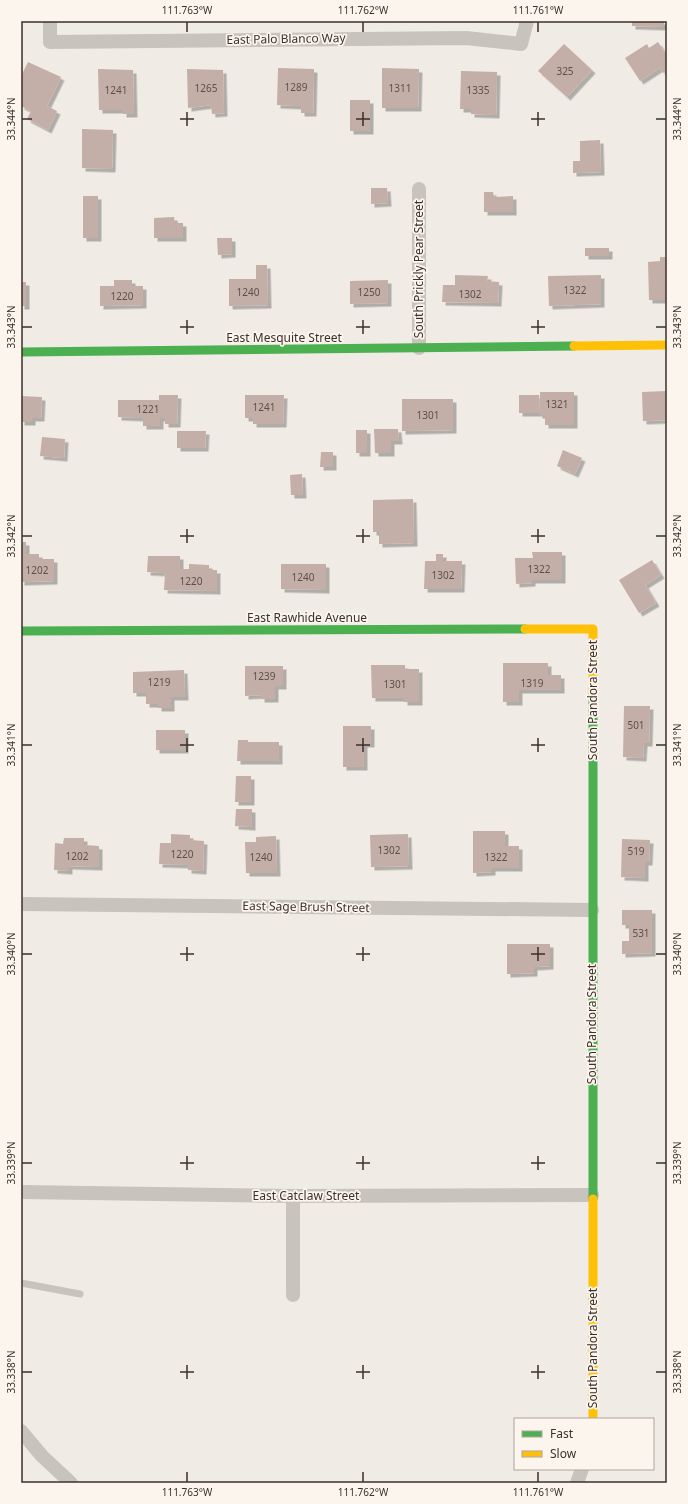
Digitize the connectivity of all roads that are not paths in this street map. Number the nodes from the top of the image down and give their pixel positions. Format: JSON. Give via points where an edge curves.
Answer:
{"nodes":[{"id":1,"x":50,"y":21,"type":"edge"},
{"id":2,"x":527,"y":21,"type":"edge"},
{"id":3,"x":419,"y":189,"type":"dead end"},
{"id":4,"x":667,"y":345,"type":"edge"},
{"id":5,"x":419,"y":348,"type":"junction"},
{"id":6,"x":21,"y":352,"type":"edge"},
{"id":7,"x":593,"y":629,"type":"joint"},
{"id":8,"x":21,"y":631,"type":"edge"},
{"id":9,"x":21,"y":904,"type":"edge"},
{"id":10,"x":592,"y":910,"type":"junction"},
{"id":11,"x":21,"y":1192,"type":"edge"},
{"id":12,"x":592,"y":1195,"type":"junction"},
{"id":13,"x":293,"y":1196,"type":"junction"},
{"id":14,"x":21,"y":1283,"type":"edge"},
{"id":15,"x":80,"y":1294,"type":"dead end"},
{"id":16,"x":293,"y":1295,"type":"dead end"},
{"id":17,"x":593,"y":1418,"type":"edge"},
{"id":18,"x":21,"y":1431,"type":"edge"},
{"id":19,"x":582,"y":1470,"type":"edge"},
{"id":20,"x":71,"y":1483,"type":"edge"},
{"id":21,"x":577,"y":1483,"type":"edge"}],
"edges":[{"from":1,"to":2,"type":"street","name":"East Palo Blanco Way","via":[[50,42],[466,38],[521,44]]},
{"from":3,"to":5,"type":"street","name":"South Prickly Pear Street"},
{"from":4,"to":5,"type":"street","name":"East Mesquite Street"},
{"from":5,"to":6,"type":"street","name":"East Mesquite Street"},
{"from":7,"to":8,"type":"street","name":"East Rawhide Avenue"},
{"from":7,"to":10,"type":"street","name":"South Pandora Street"},
{"from":9,"to":10,"type":"street","name":"East Sage Brush Street"},
{"from":10,"to":12,"type":"street","name":"South Pandora Street"},
{"from":11,"to":13,"type":"street","name":"East Catclaw Street"},
{"from":12,"to":13,"type":"street","name":"East Catclaw Street"},
{"from":12,"to":17,"type":"street","name":"South Pandora Street"},
{"from":13,"to":16,"type":"street"},
{"from":14,"to":15,"type":"lane"},
{"from":18,"to":20,"type":"street","via":[[42,1456]]},
{"from":19,"to":21,"type":"street"}]}
